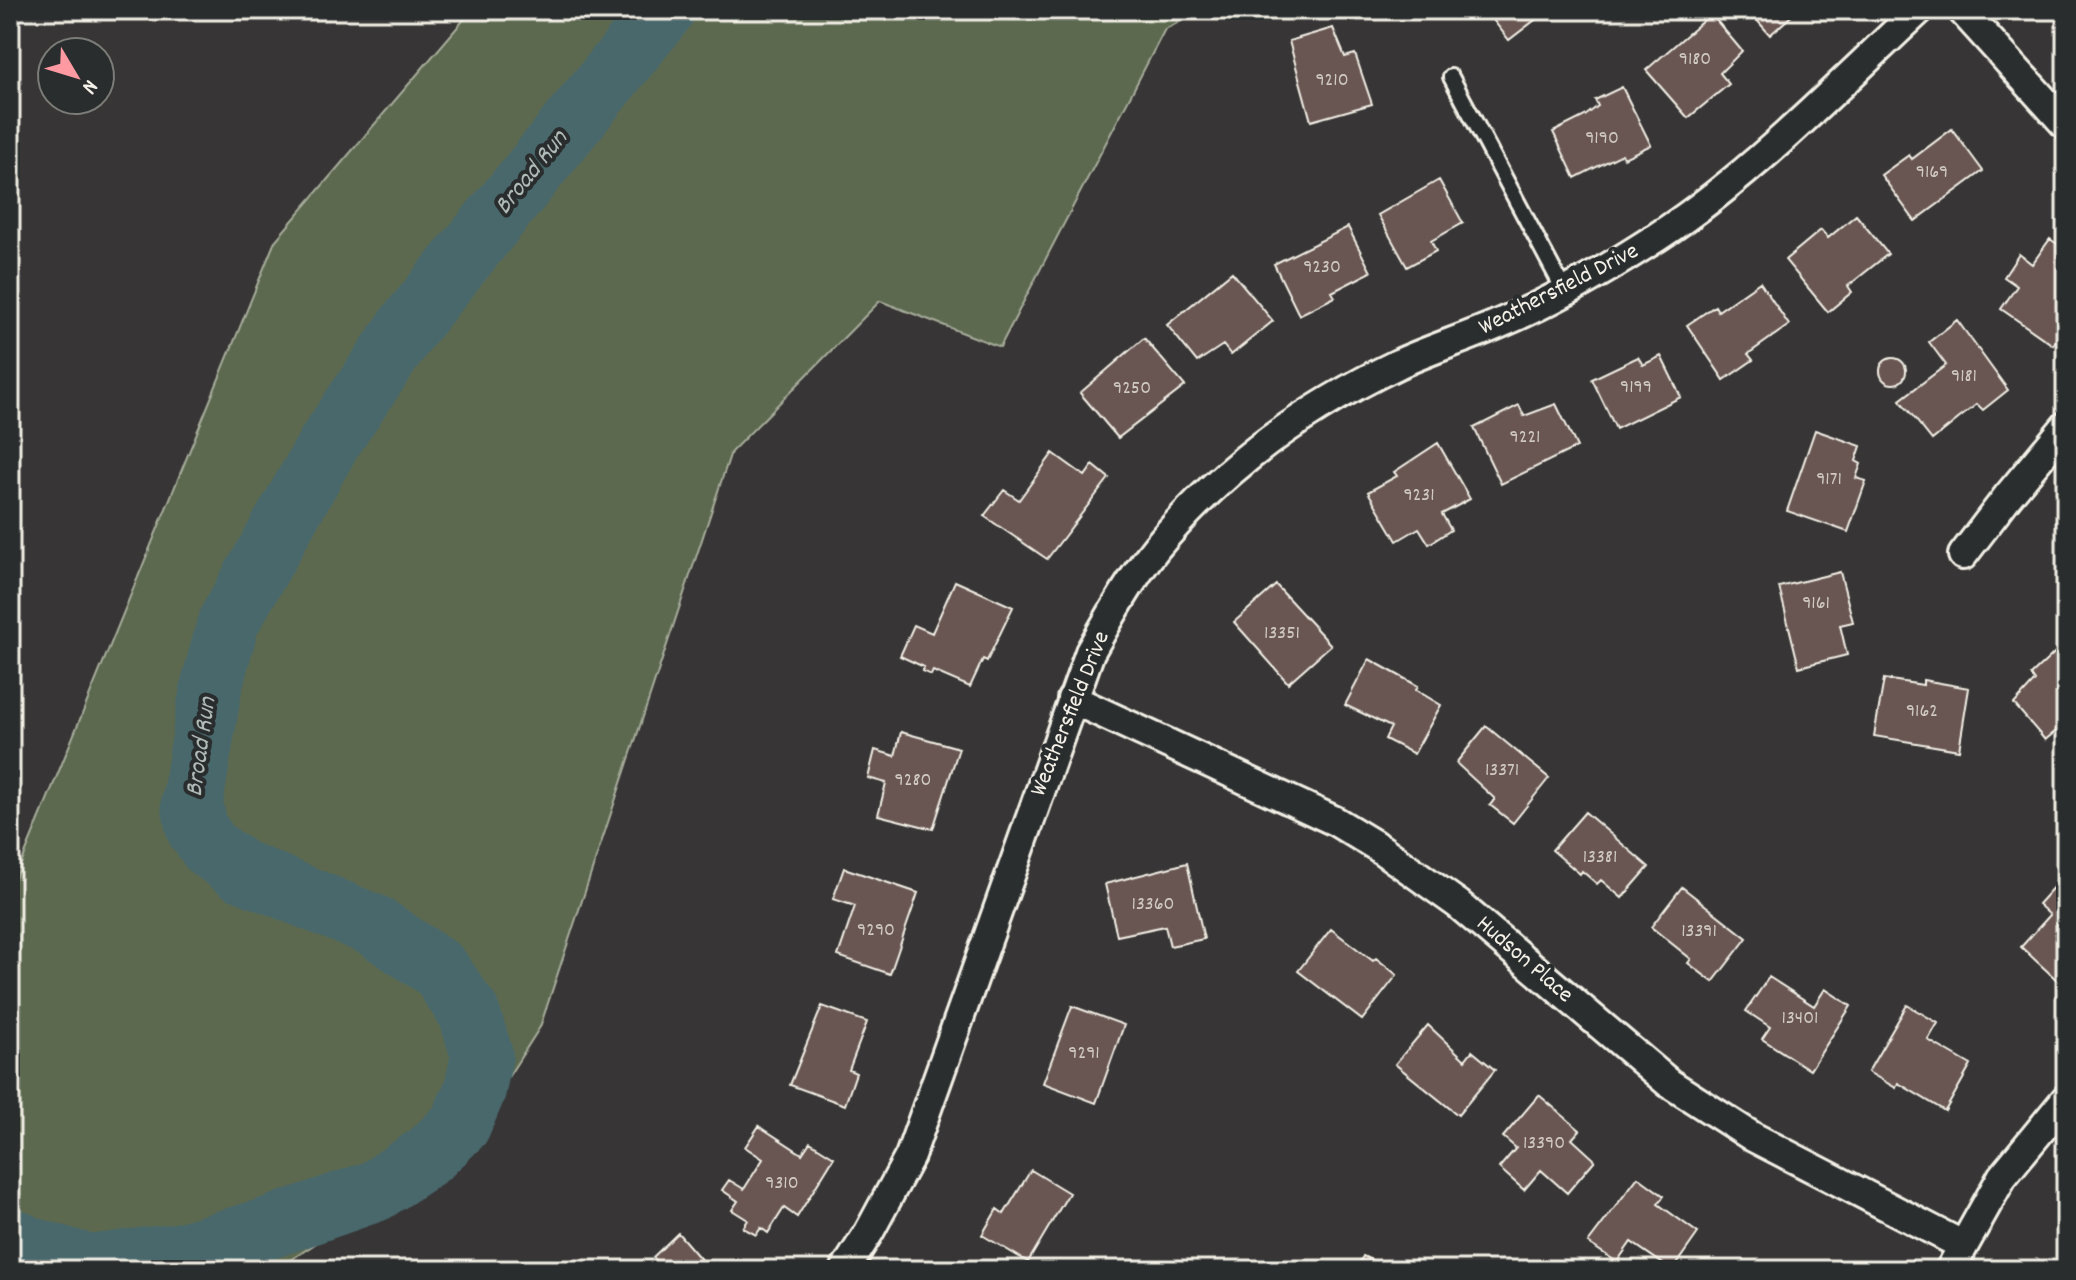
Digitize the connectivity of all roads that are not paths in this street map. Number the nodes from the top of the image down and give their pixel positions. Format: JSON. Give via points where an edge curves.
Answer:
{"nodes":[{"id":1,"x":1919,"y":10,"type":"edge"},
{"id":2,"x":1962,"y":10,"type":"edge"},
{"id":3,"x":1451,"y":77,"type":"dead end"},
{"id":4,"x":2066,"y":125,"type":"edge"},
{"id":5,"x":1565,"y":292,"type":"junction"},
{"id":6,"x":2066,"y":426,"type":"edge"},
{"id":7,"x":1963,"y":555,"type":"dead end"},
{"id":8,"x":1072,"y":699,"type":"junction"},
{"id":9,"x":2066,"y":1099,"type":"edge"},
{"id":10,"x":1956,"y":1258,"type":"edge"},
{"id":11,"x":845,"y":1270,"type":"edge"}],
"edges":[{"from":1,"to":5,"type":"street","name":"Weathersfield Drive","via":[[1702,206]]},
{"from":2,"to":4,"type":"street"},
{"from":3,"to":5,"type":"lane"},
{"from":5,"to":8,"type":"street","name":"Weathersfield Drive","via":[[1399,364],[1264,443],[1211,487],[1164,537],[1090,652]]},
{"from":6,"to":7,"type":"street"},
{"from":8,"to":10,"type":"street","name":"Hudson Place","via":[[1335,821],[1378,847],[1458,904],[1669,1083]]},
{"from":8,"to":11,"type":"street","name":"Weathersfield Drive","via":[[910,1156]]},
{"from":9,"to":10,"type":"street","via":[[2002,1177]]}]}
